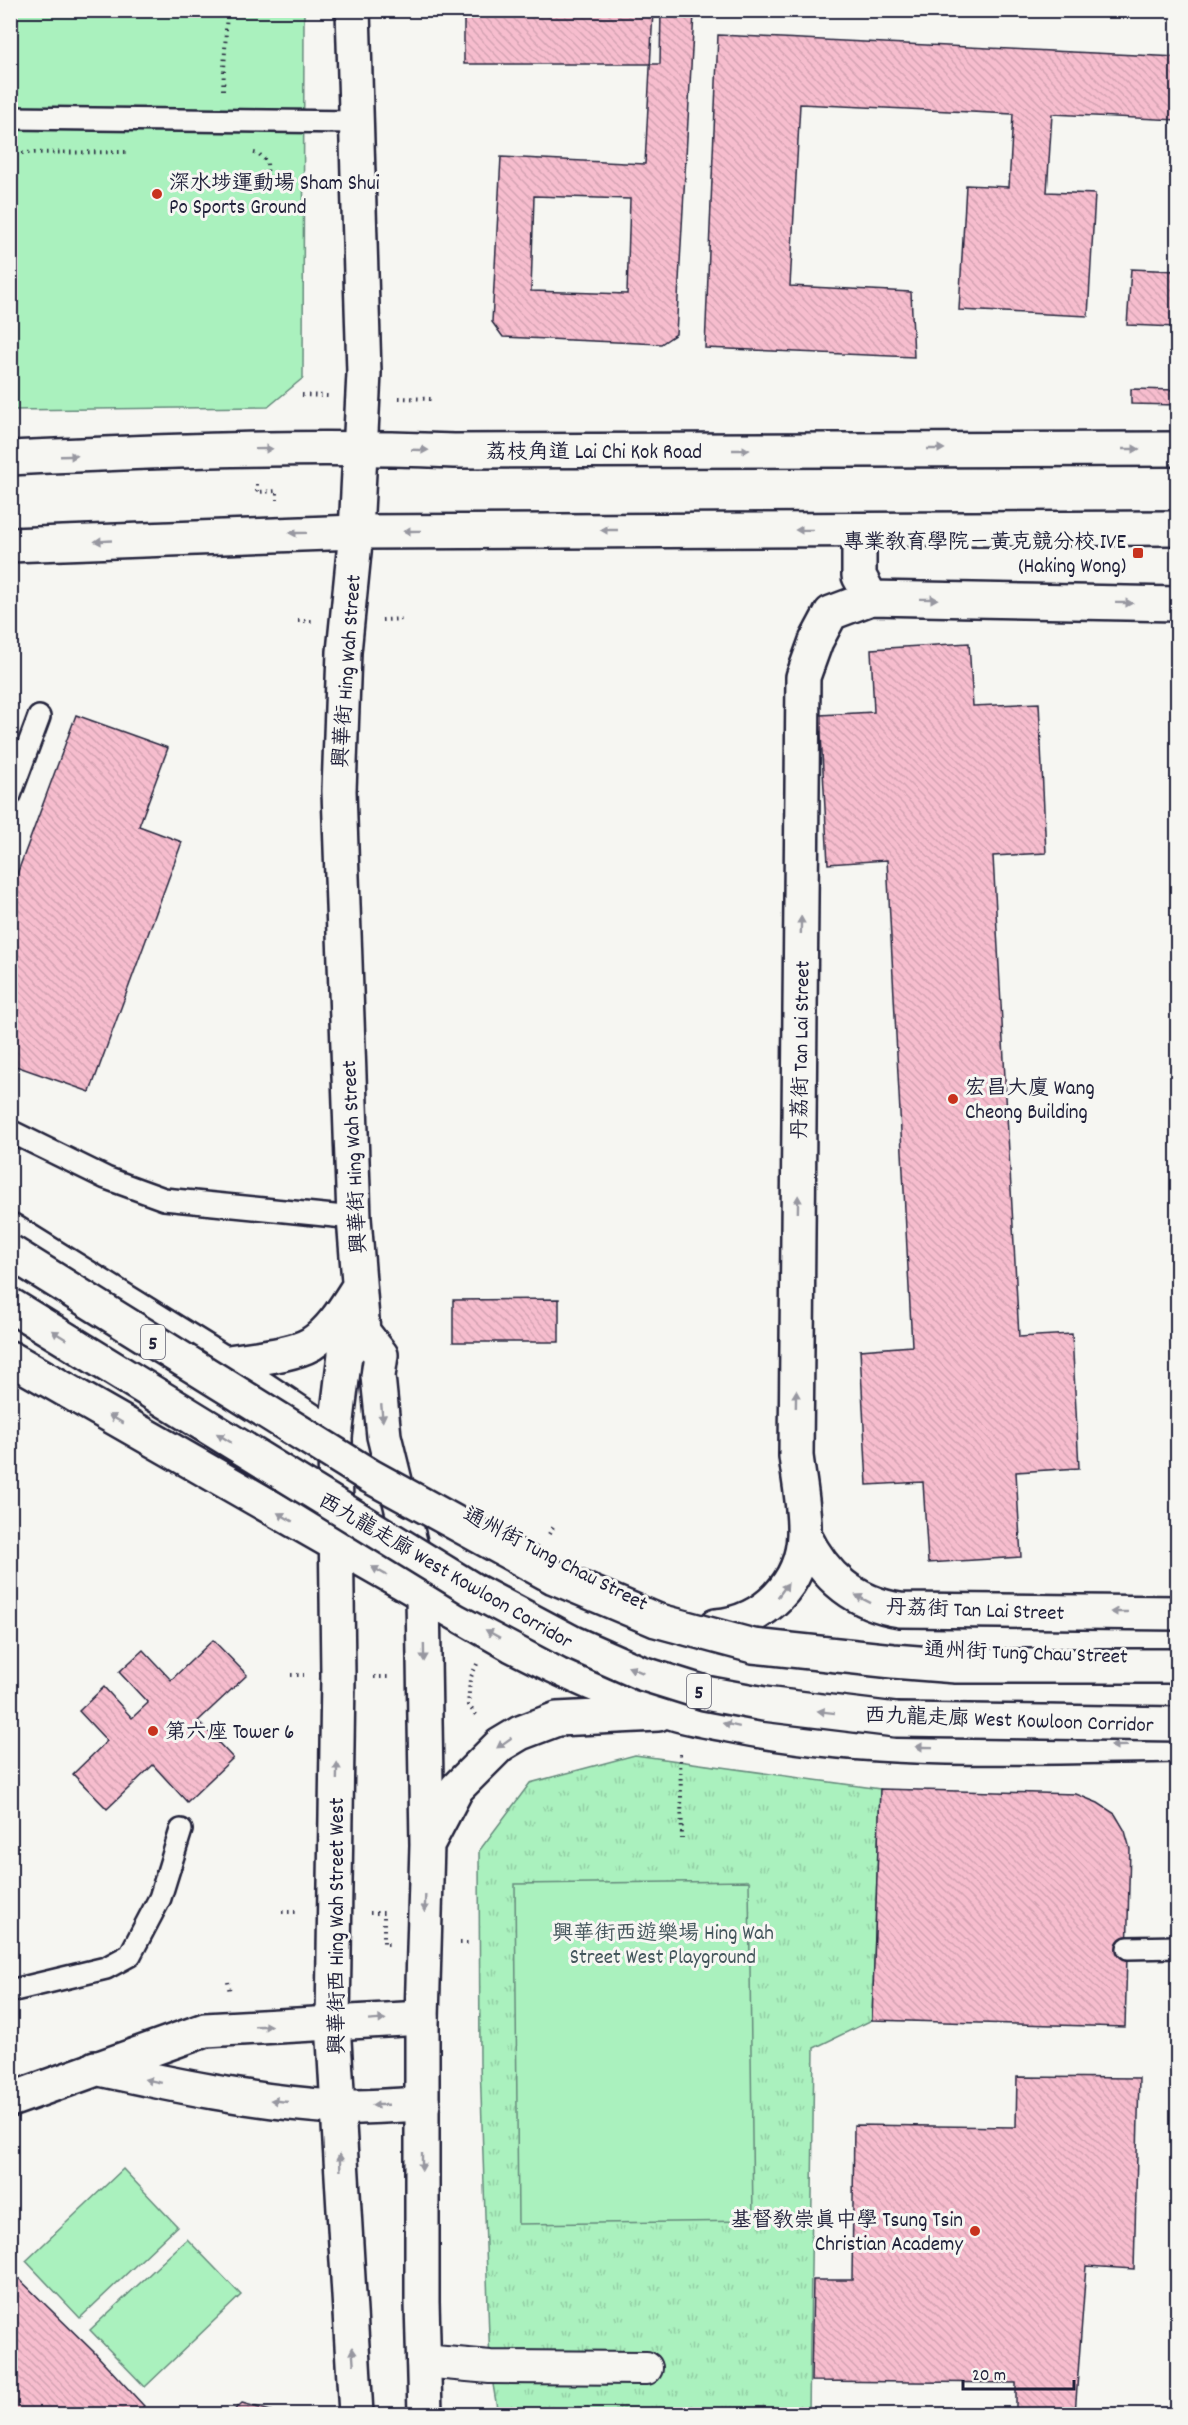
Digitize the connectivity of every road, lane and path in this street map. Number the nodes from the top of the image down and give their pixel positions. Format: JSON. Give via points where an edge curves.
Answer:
{"nodes":[{"id":1,"x":227,"y":10,"type":"edge"},
{"id":2,"x":353,"y":10,"type":"edge"},
{"id":3,"x":10,"y":118,"type":"edge"},
{"id":4,"x":213,"y":121,"type":"junction"},
{"id":5,"x":358,"y":122,"type":"junction"},
{"id":6,"x":135,"y":152,"type":"dead end"},
{"id":7,"x":10,"y":153,"type":"edge"},
{"id":8,"x":250,"y":153,"type":"dead end"},
{"id":9,"x":268,"y":191,"type":"dead end"},
{"id":10,"x":361,"y":447,"type":"junction"},
{"id":11,"x":260,"y":449,"type":"junction"},
{"id":12,"x":1178,"y":449,"type":"edge"},
{"id":13,"x":10,"y":458,"type":"edge"},
{"id":14,"x":1178,"y":528,"type":"edge"},
{"id":15,"x":849,"y":530,"type":"junction"},
{"id":16,"x":356,"y":532,"type":"junction"},
{"id":17,"x":275,"y":534,"type":"junction"},
{"id":18,"x":10,"y":545,"type":"edge"},
{"id":19,"x":871,"y":598,"type":"junction"},
{"id":20,"x":1178,"y":603,"type":"edge"},
{"id":21,"x":39,"y":717,"type":"dead end"},
{"id":22,"x":10,"y":795,"type":"edge"},
{"id":23,"x":10,"y":1131,"type":"edge"},
{"id":24,"x":354,"y":1218,"type":"junction"},
{"id":25,"x":10,"y":1230,"type":"edge"},
{"id":26,"x":10,"y":1252,"type":"edge"},
{"id":27,"x":359,"y":1286,"type":"junction"},
{"id":28,"x":10,"y":1305,"type":"edge"},
{"id":29,"x":363,"y":1332,"type":"junction"},
{"id":30,"x":10,"y":1358,"type":"edge"},
{"id":31,"x":224,"y":1363,"type":"junction"},
{"id":32,"x":335,"y":1437,"type":"junction"},
{"id":33,"x":394,"y":1472,"type":"junction"},
{"id":34,"x":804,"y":1535,"type":"junction"},
{"id":35,"x":336,"y":1546,"type":"junction"},
{"id":36,"x":423,"y":1595,"type":"junction"},
{"id":37,"x":1178,"y":1613,"type":"edge"},
{"id":38,"x":716,"y":1626,"type":"junction"},
{"id":39,"x":1178,"y":1656,"type":"edge"},
{"id":40,"x":424,"y":1662,"type":"junction"},
{"id":41,"x":1178,"y":1666,"type":"edge"},
{"id":42,"x":291,"y":1675,"type":"dead end"},
{"id":43,"x":338,"y":1676,"type":"junction"},
{"id":44,"x":470,"y":1679,"type":"dead end"},
{"id":45,"x":672,"y":1713,"type":"junction"},
{"id":46,"x":1178,"y":1724,"type":"edge"},
{"id":47,"x":1178,"y":1745,"type":"edge"},
{"id":48,"x":680,"y":1754,"type":"dead end"},
{"id":49,"x":181,"y":1830,"type":"dead end"},
{"id":50,"x":682,"y":1839,"type":"dead end"},
{"id":51,"x":427,"y":1845,"type":"junction"},
{"id":52,"x":282,"y":1912,"type":"dead end"},
{"id":53,"x":334,"y":1913,"type":"junction"},
{"id":54,"x":472,"y":1943,"type":"dead end"},
{"id":55,"x":424,"y":1945,"type":"junction"},
{"id":56,"x":1178,"y":1947,"type":"edge"},
{"id":57,"x":1128,"y":1948,"type":"dead end"},
{"id":58,"x":10,"y":1990,"type":"edge"},
{"id":59,"x":422,"y":2018,"type":"junction"},
{"id":60,"x":333,"y":2023,"type":"junction"},
{"id":61,"x":95,"y":2068,"type":"junction"},
{"id":62,"x":10,"y":2100,"type":"edge"},
{"id":63,"x":423,"y":2104,"type":"junction"},
{"id":64,"x":337,"y":2107,"type":"junction"},
{"id":65,"x":423,"y":2361,"type":"junction"},
{"id":66,"x":646,"y":2368,"type":"dead end"},
{"id":67,"x":356,"y":2415,"type":"edge"},
{"id":68,"x":425,"y":2415,"type":"edge"}],
"edges":[{"from":1,"to":4,"type":"path","via":[[223,102]]},
{"from":2,"to":5,"type":"main road","name":"興華街 Hing Wah Street"},
{"from":3,"to":4,"type":"lane"},
{"from":4,"to":5,"type":"lane"},
{"from":5,"to":10,"type":"main road","name":"興華街 Hing Wah Street","via":[[364,373]]},
{"from":6,"to":7,"type":"path"},
{"from":8,"to":9,"type":"path","via":[[259,154],[267,162]]},
{"from":11,"to":10,"type":"main road","name":"荔枝角道 Lai Chi Kok Road","one_way":true},
{"from":10,"to":12,"type":"main road","name":"荔枝角道 Lai Chi Kok Road","one_way":true,"via":[[454,451]]},
{"from":10,"to":16,"type":"main road","name":"興華街 Hing Wah Street"},
{"from":13,"to":11,"type":"main road","name":"荔枝角道 Lai Chi Kok Road","one_way":true},
{"from":11,"to":17,"type":"path","via":[[257,492],[277,491]]},
{"from":14,"to":15,"type":"main road"},
{"from":15,"to":16,"type":"main road","one_way":true},
{"from":15,"to":19,"type":"main road","via":[[859,539],[860,576]]},
{"from":16,"to":17,"type":"main road","one_way":true},
{"from":16,"to":24,"type":"main road","name":"興華街 Hing Wah Street","via":[[344,652],[339,791]]},
{"from":17,"to":18,"type":"main road","one_way":true},
{"from":19,"to":20,"type":"main road","one_way":true},
{"from":34,"to":19,"type":"main road","name":"丹荔街 Tan Lai Street","one_way":true,"via":[[796,1456],[803,677],[831,613]]},
{"from":21,"to":22,"type":"lane"},
{"from":23,"to":24,"type":"lane","via":[[106,1178],[164,1199]]},
{"from":24,"to":27,"type":"main road","name":"興華街 Hing Wah Street"},
{"from":25,"to":31,"type":"main road","name":"通州街 Tung Chau Street"},
{"from":26,"to":41,"type":"main road","name":"西九龍走廊 West Kowloon Corridor","number":"5","bridge":true,"via":[[370,1476],[554,1577],[656,1620],[753,1646],[893,1661],[956,1666]]},
{"from":27,"to":29,"type":"main road","name":"興華街 Hing Wah Street"},
{"from":27,"to":31,"type":"main road","via":[[335,1321],[310,1345]]},
{"from":46,"to":28,"type":"main road","name":"西九龍走廊 West Kowloon Corridor","number":"5","one_way":true,"bridge":true,"via":[[896,1720],[717,1696],[641,1673],[573,1643],[473,1590]]},
{"from":29,"to":32,"type":"main road","via":[[345,1354]]},
{"from":29,"to":33,"type":"main road","one_way":true,"via":[[381,1355],[378,1376],[384,1436]]},
{"from":35,"to":30,"type":"main road","one_way":true},
{"from":31,"to":32,"type":"main road","name":"通州街 Tung Chau Street"},
{"from":32,"to":33,"type":"main road","name":"通州街 Tung Chau Street"},
{"from":32,"to":35,"type":"main road","name":"興華街西 Hing Wah Street West"},
{"from":33,"to":36,"type":"main road"},
{"from":33,"to":38,"type":"main road","name":"通州街 Tung Chau Street","via":[[599,1584],[643,1603]]},
{"from":37,"to":34,"type":"main road","name":"丹荔街 Tan Lai Street","one_way":true,"via":[[879,1607],[853,1594],[828,1573],[818,1563]]},
{"from":38,"to":34,"type":"main road","name":"丹荔街 Tan Lai Street","one_way":true,"via":[[731,1625],[757,1614],[779,1596],[792,1575]]},
{"from":36,"to":35,"type":"main road","one_way":true},
{"from":35,"to":43,"type":"main road","name":"興華街西 Hing Wah Street West"},
{"from":36,"to":40,"type":"main road","one_way":true},
{"from":45,"to":36,"type":"main road","one_way":true,"via":[[545,1662]]},
{"from":38,"to":39,"type":"main road","name":"通州街 Tung Chau Street","via":[[891,1647]]},
{"from":40,"to":43,"type":"path","via":[[391,1659],[390,1678]]},
{"from":40,"to":44,"type":"path"},
{"from":40,"to":51,"type":"main road"},
{"from":42,"to":43,"type":"path"},
{"from":53,"to":43,"type":"main road","name":"興華街西 Hing Wah Street West","one_way":true},
{"from":47,"to":45,"type":"main road","one_way":true,"via":[[974,1748],[864,1744],[779,1735]]},
{"from":45,"to":51,"type":"main road","one_way":true,"via":[[557,1719],[520,1733],[500,1745],[457,1788]]},
{"from":48,"to":50,"type":"path"},
{"from":49,"to":58,"type":"lane","via":[[160,1898],[130,1955],[106,1968]]},
{"from":51,"to":55,"type":"main road","one_way":true},
{"from":52,"to":53,"type":"path"},
{"from":53,"to":55,"type":"path","via":[[384,1913],[384,1944]]},
{"from":53,"to":60,"type":"main road","name":"興華街西 Hing Wah Street West"},
{"from":54,"to":55,"type":"path"},
{"from":55,"to":59,"type":"main road"},
{"from":56,"to":57,"type":"lane"},
{"from":60,"to":59,"type":"main road","one_way":true},
{"from":59,"to":63,"type":"main road"},
{"from":61,"to":60,"type":"main road","one_way":true,"via":[[205,2030]]},
{"from":60,"to":64,"type":"main road","name":"興華街西 Hing Wah Street West"},
{"from":61,"to":62,"type":"main road"},
{"from":64,"to":61,"type":"main road","one_way":true,"via":[[210,2093]]},
{"from":63,"to":64,"type":"main road","one_way":true},
{"from":63,"to":65,"type":"main road","one_way":true},
{"from":67,"to":64,"type":"main road","name":"興華街西 Hing Wah Street West","one_way":true},
{"from":65,"to":66,"type":"street","via":[[490,2367]]},
{"from":65,"to":68,"type":"main road"}]}
